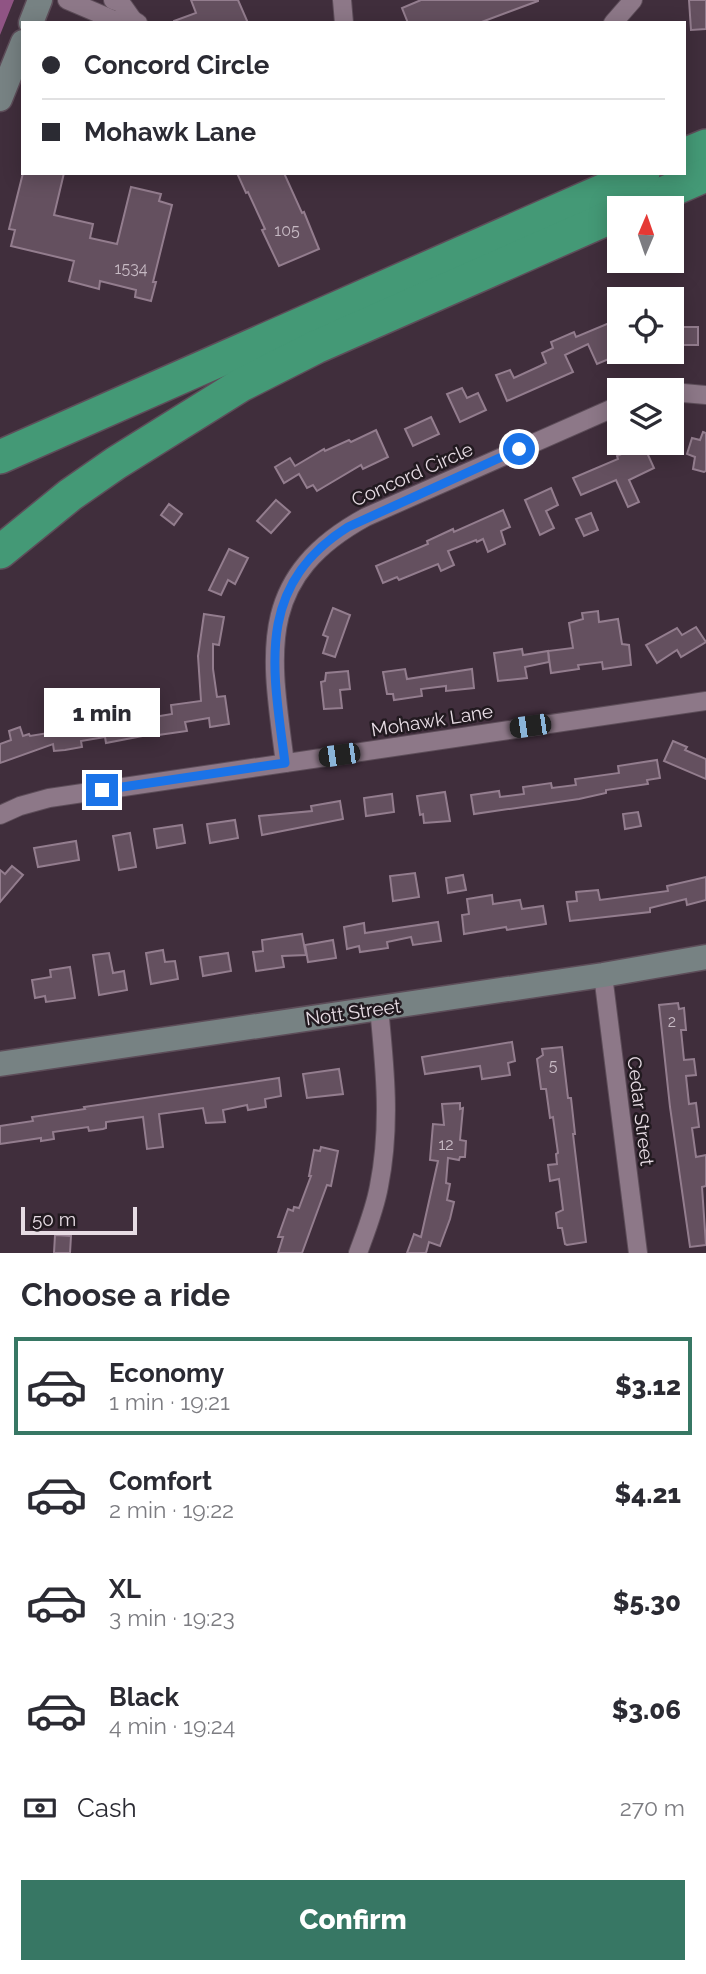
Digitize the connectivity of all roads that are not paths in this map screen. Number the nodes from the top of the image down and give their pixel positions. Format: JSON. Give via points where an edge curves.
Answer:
{"nodes":[{"id":1,"x":40,"y":0,"type":"edge"},
{"id":2,"x":67,"y":0,"type":"edge"},
{"id":3,"x":113,"y":0,"type":"edge"},
{"id":4,"x":342,"y":0,"type":"edge"},
{"id":5,"x":633,"y":0,"type":"edge"},
{"id":6,"x":32,"y":21,"type":"edge"},
{"id":7,"x":135,"y":21,"type":"edge"},
{"id":8,"x":344,"y":21,"type":"edge"},
{"id":9,"x":615,"y":21,"type":"edge"},
{"id":10,"x":21,"y":47,"type":"edge"},
{"id":11,"x":0,"y":99,"type":"edge"},
{"id":12,"x":706,"y":146,"type":"edge"},
{"id":13,"x":686,"y":154,"type":"edge"},
{"id":14,"x":638,"y":175,"type":"edge"},
{"id":15,"x":706,"y":175,"type":"edge"},
{"id":16,"x":658,"y":196,"type":"edge"},
{"id":17,"x":607,"y":219,"type":"edge"},
{"id":18,"x":684,"y":393,"type":"edge"},
{"id":19,"x":706,"y":395,"type":"edge"},
{"id":20,"x":607,"y":411,"type":"edge"},
{"id":21,"x":0,"y":457,"type":"edge"},
{"id":22,"x":0,"y":552,"type":"edge"},
{"id":23,"x":706,"y":701,"type":"edge"},
{"id":24,"x":285,"y":763,"type":"junction"},
{"id":25,"x":0,"y":815,"type":"edge"},
{"id":26,"x":706,"y":957,"type":"edge"},
{"id":27,"x":603,"y":975,"type":"junction"},
{"id":28,"x":379,"y":1008,"type":"junction"},
{"id":29,"x":0,"y":1064,"type":"edge"},
{"id":30,"x":358,"y":1253,"type":"edge"},
{"id":31,"x":638,"y":1253,"type":"edge"}],
"edges":[{"from":1,"to":6,"type":"street"},
{"from":2,"to":7,"type":"street","via":[[114,20]]},
{"from":3,"to":7,"type":"street"},
{"from":4,"to":8,"type":"street"},
{"from":5,"to":9,"type":"street"},
{"from":10,"to":11,"type":"street"},
{"from":12,"to":13,"type":"highway"},
{"from":14,"to":21,"type":"highway"},
{"from":15,"to":16,"type":"highway"},
{"from":17,"to":22,"type":"highway","via":[[241,385],[116,463]]},
{"from":18,"to":19,"type":"street"},
{"from":20,"to":24,"type":"street","name":"Concord Circle","via":[[366,517],[340,532],[311,558],[287,594],[274,642]]},
{"from":23,"to":24,"type":"street","name":"Mohawk Lane"},
{"from":24,"to":25,"type":"street","name":"Mohawk Lane","via":[[49,798]]},
{"from":26,"to":27,"type":"street","name":"Nott Street"},
{"from":27,"to":28,"type":"street","name":"Nott Street"},
{"from":27,"to":31,"type":"street","name":"Cedar Street"},
{"from":28,"to":29,"type":"street","name":"Nott Street"},
{"from":28,"to":30,"type":"street","via":[[386,1090],[384,1149],[377,1195]]}]}
